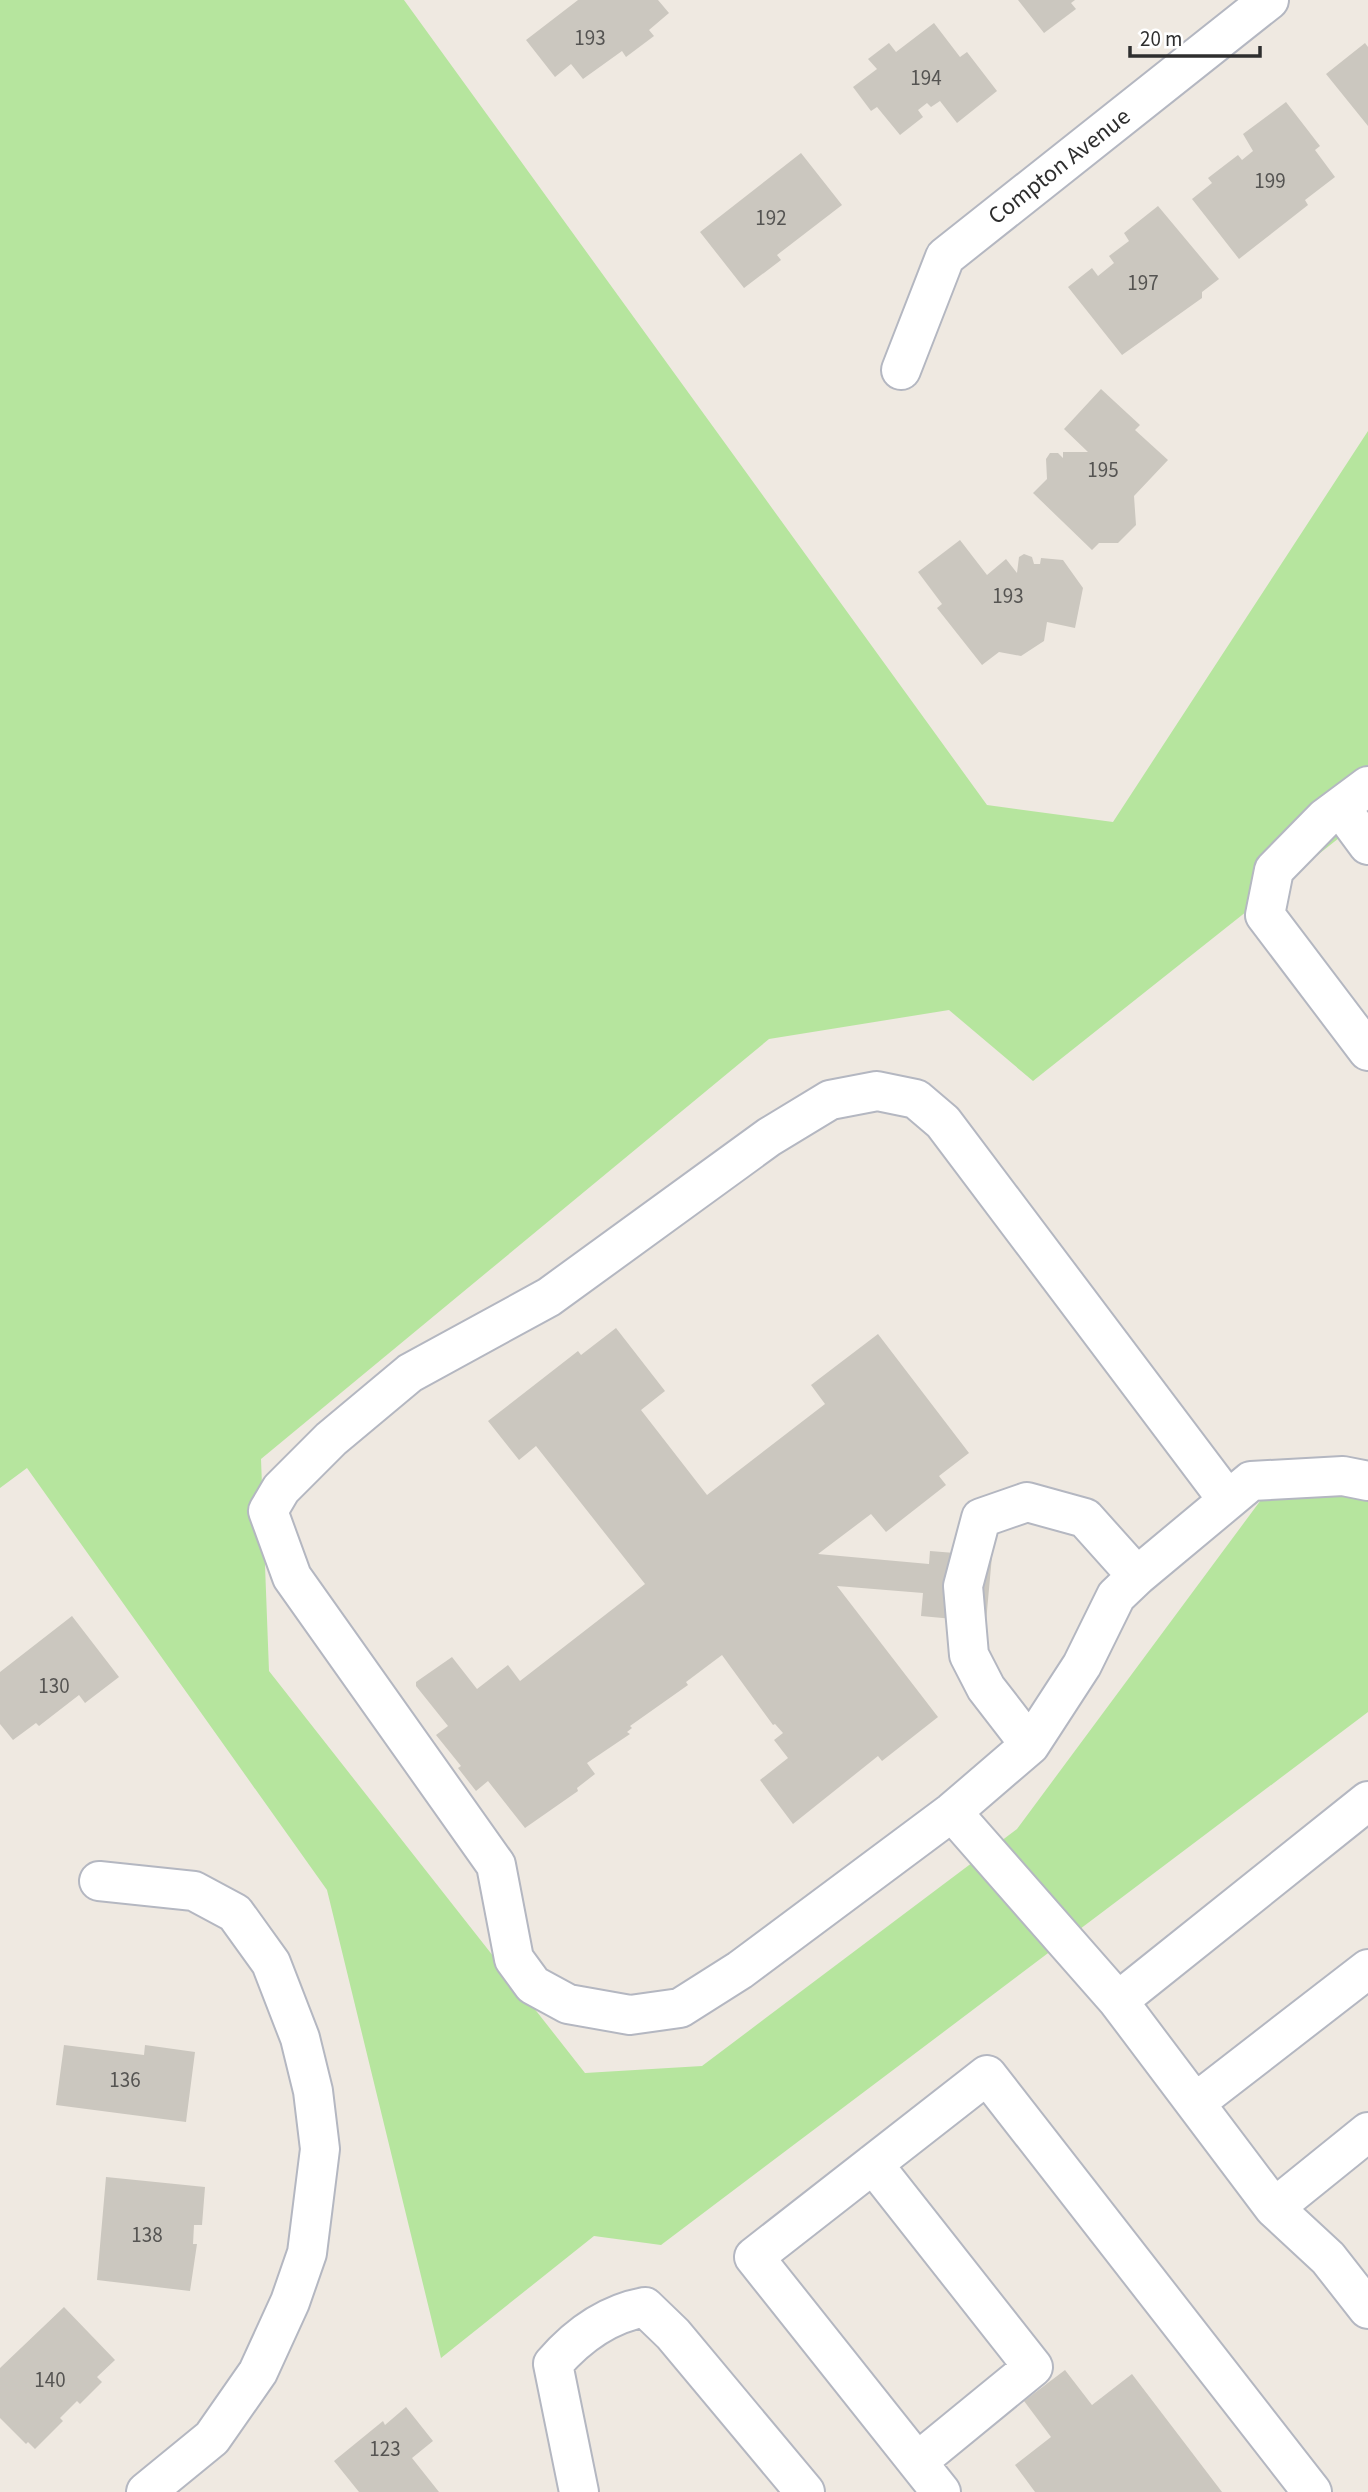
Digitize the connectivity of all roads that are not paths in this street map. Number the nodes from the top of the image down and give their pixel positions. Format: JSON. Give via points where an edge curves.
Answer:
{"nodes":[{"id":1,"x":1269,"y":0,"type":"edge"},
{"id":2,"x":901,"y":370,"type":"dead end"},
{"id":3,"x":1354,"y":796,"type":"edge"},
{"id":4,"x":1368,"y":845,"type":"edge"},
{"id":5,"x":1368,"y":1051,"type":"edge"},
{"id":6,"x":1368,"y":1482,"type":"edge"},
{"id":7,"x":1227,"y":1499,"type":"junction"},
{"id":8,"x":1137,"y":1576,"type":"junction"},
{"id":9,"x":1030,"y":1745,"type":"junction"},
{"id":10,"x":1368,"y":1801,"type":"edge"},
{"id":11,"x":952,"y":1812,"type":"junction"},
{"id":12,"x":99,"y":1881,"type":"dead end"},
{"id":13,"x":1368,"y":1969,"type":"edge"},
{"id":14,"x":1118,"y":2001,"type":"junction"},
{"id":15,"x":1195,"y":2103,"type":"junction"},
{"id":16,"x":1368,"y":2133,"type":"edge"},
{"id":17,"x":873,"y":2164,"type":"junction"},
{"id":18,"x":1274,"y":2208,"type":"junction"},
{"id":19,"x":1368,"y":2309,"type":"edge"},
{"id":20,"x":917,"y":2462,"type":"junction"},
{"id":21,"x":146,"y":2492,"type":"edge"},
{"id":22,"x":579,"y":2492,"type":"edge"},
{"id":23,"x":805,"y":2492,"type":"edge"},
{"id":24,"x":941,"y":2492,"type":"edge"},
{"id":25,"x":1312,"y":2492,"type":"edge"}],
"edges":[{"from":1,"to":2,"type":"street","name":"Compton Avenue","via":[[945,257]]},
{"from":3,"to":4,"type":"street"},
{"from":3,"to":5,"type":"street","via":[[1325,818],[1274,870],[1265,915]]},
{"from":6,"to":7,"type":"street","via":[[1343,1476],[1251,1481]]},
{"from":7,"to":8,"type":"street"},
{"from":7,"to":11,"type":"street","via":[[943,1122],[916,1099],[877,1091],[830,1100],[769,1137],[549,1297],[410,1373],[331,1439],[281,1489],[268,1511],[292,1577],[496,1865],[514,1959],[533,1985],[568,2004],[631,2015],[680,2008],[740,1970]]},
{"from":8,"to":9,"type":"street","via":[[1116,1596],[1082,1665]]},
{"from":8,"to":9,"type":"street","via":[[1085,1518],[1027,1502],[981,1518],[963,1586],[969,1655],[986,1688]]},
{"from":9,"to":11,"type":"street"},
{"from":10,"to":14,"type":"street"},
{"from":11,"to":14,"type":"street"},
{"from":12,"to":21,"type":"street","via":[[194,1891],[235,1913],[271,1964],[300,2038],[320,2149],[307,2253],[258,2372],[212,2438]]},
{"from":13,"to":15,"type":"street"},
{"from":14,"to":15,"type":"street"},
{"from":15,"to":18,"type":"street"},
{"from":16,"to":18,"type":"street"},
{"from":17,"to":20,"type":"street","via":[[1033,2367]]},
{"from":17,"to":20,"type":"street","via":[[754,2256]]},
{"from":17,"to":25,"type":"street","via":[[987,2075]]},
{"from":18,"to":19,"type":"street","via":[[1328,2258]]},
{"from":20,"to":24,"type":"street"},
{"from":22,"to":23,"type":"street","via":[[553,2364],[574,2339],[621,2311],[645,2307],[673,2334]]}]}
